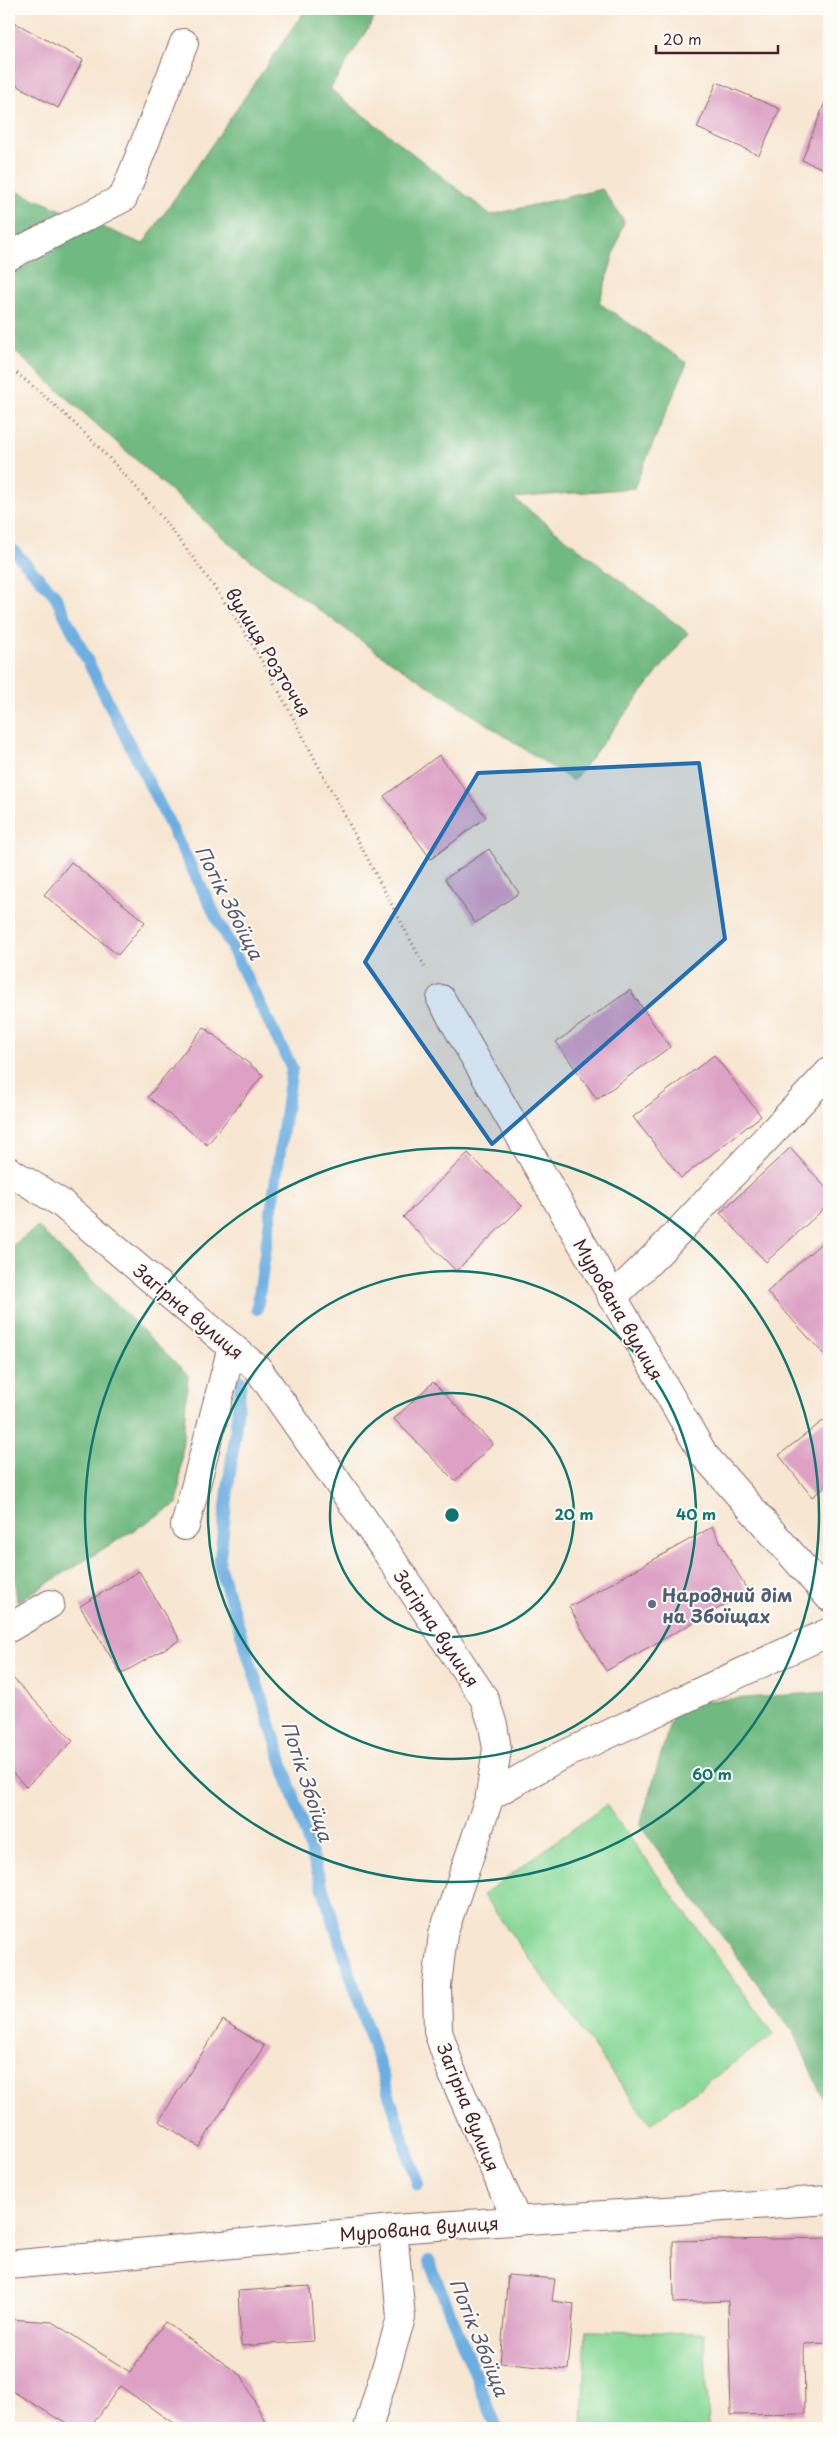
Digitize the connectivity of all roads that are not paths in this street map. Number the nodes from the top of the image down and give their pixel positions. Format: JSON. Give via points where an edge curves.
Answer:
{"nodes":[{"id":1,"x":184,"y":43,"type":"dead end"},
{"id":2,"x":9,"y":256,"type":"edge"},
{"id":3,"x":442,"y":999,"type":"road end"},
{"id":4,"x":829,"y":1072,"type":"edge"},
{"id":5,"x":9,"y":1171,"type":"edge"},
{"id":6,"x":612,"y":1298,"type":"junction"},
{"id":7,"x":232,"y":1347,"type":"junction"},
{"id":8,"x":185,"y":1526,"type":"dead end"},
{"id":9,"x":829,"y":1597,"type":"edge"},
{"id":10,"x":50,"y":1604,"type":"dead end"},
{"id":11,"x":9,"y":1628,"type":"edge"},
{"id":12,"x":829,"y":1632,"type":"edge"},
{"id":13,"x":490,"y":1796,"type":"junction"},
{"id":14,"x":829,"y":2200,"type":"edge"},
{"id":15,"x":517,"y":2221,"type":"junction"},
{"id":16,"x":393,"y":2228,"type":"junction"},
{"id":17,"x":9,"y":2265,"type":"edge"},
{"id":18,"x":368,"y":2428,"type":"edge"}],
"edges":[{"from":1,"to":2,"type":"street","via":[[123,198]]},
{"from":3,"to":6,"type":"street","name":"Мурована вулиця"},
{"from":4,"to":6,"type":"street"},
{"from":5,"to":7,"type":"street","name":"Загірна вулиця","via":[[61,1203]]},
{"from":6,"to":9,"type":"street","name":"Мурована вулиця","via":[[704,1455]]},
{"from":7,"to":8,"type":"street"},
{"from":7,"to":13,"type":"street","name":"Загірна вулиця","via":[[258,1369],[484,1698],[497,1749]]},
{"from":10,"to":11,"type":"street"},
{"from":12,"to":13,"type":"street","via":[[557,1758]]},
{"from":13,"to":15,"type":"street","name":"Загірна вулиця","via":[[443,1934],[437,1985],[438,2031],[451,2070]]},
{"from":14,"to":15,"type":"street","name":"Мурована вулиця"},
{"from":15,"to":16,"type":"street","name":"Мурована вулиця"},
{"from":16,"to":17,"type":"street","name":"Мурована вулиця"},
{"from":16,"to":18,"type":"street","via":[[401,2318]]}]}
